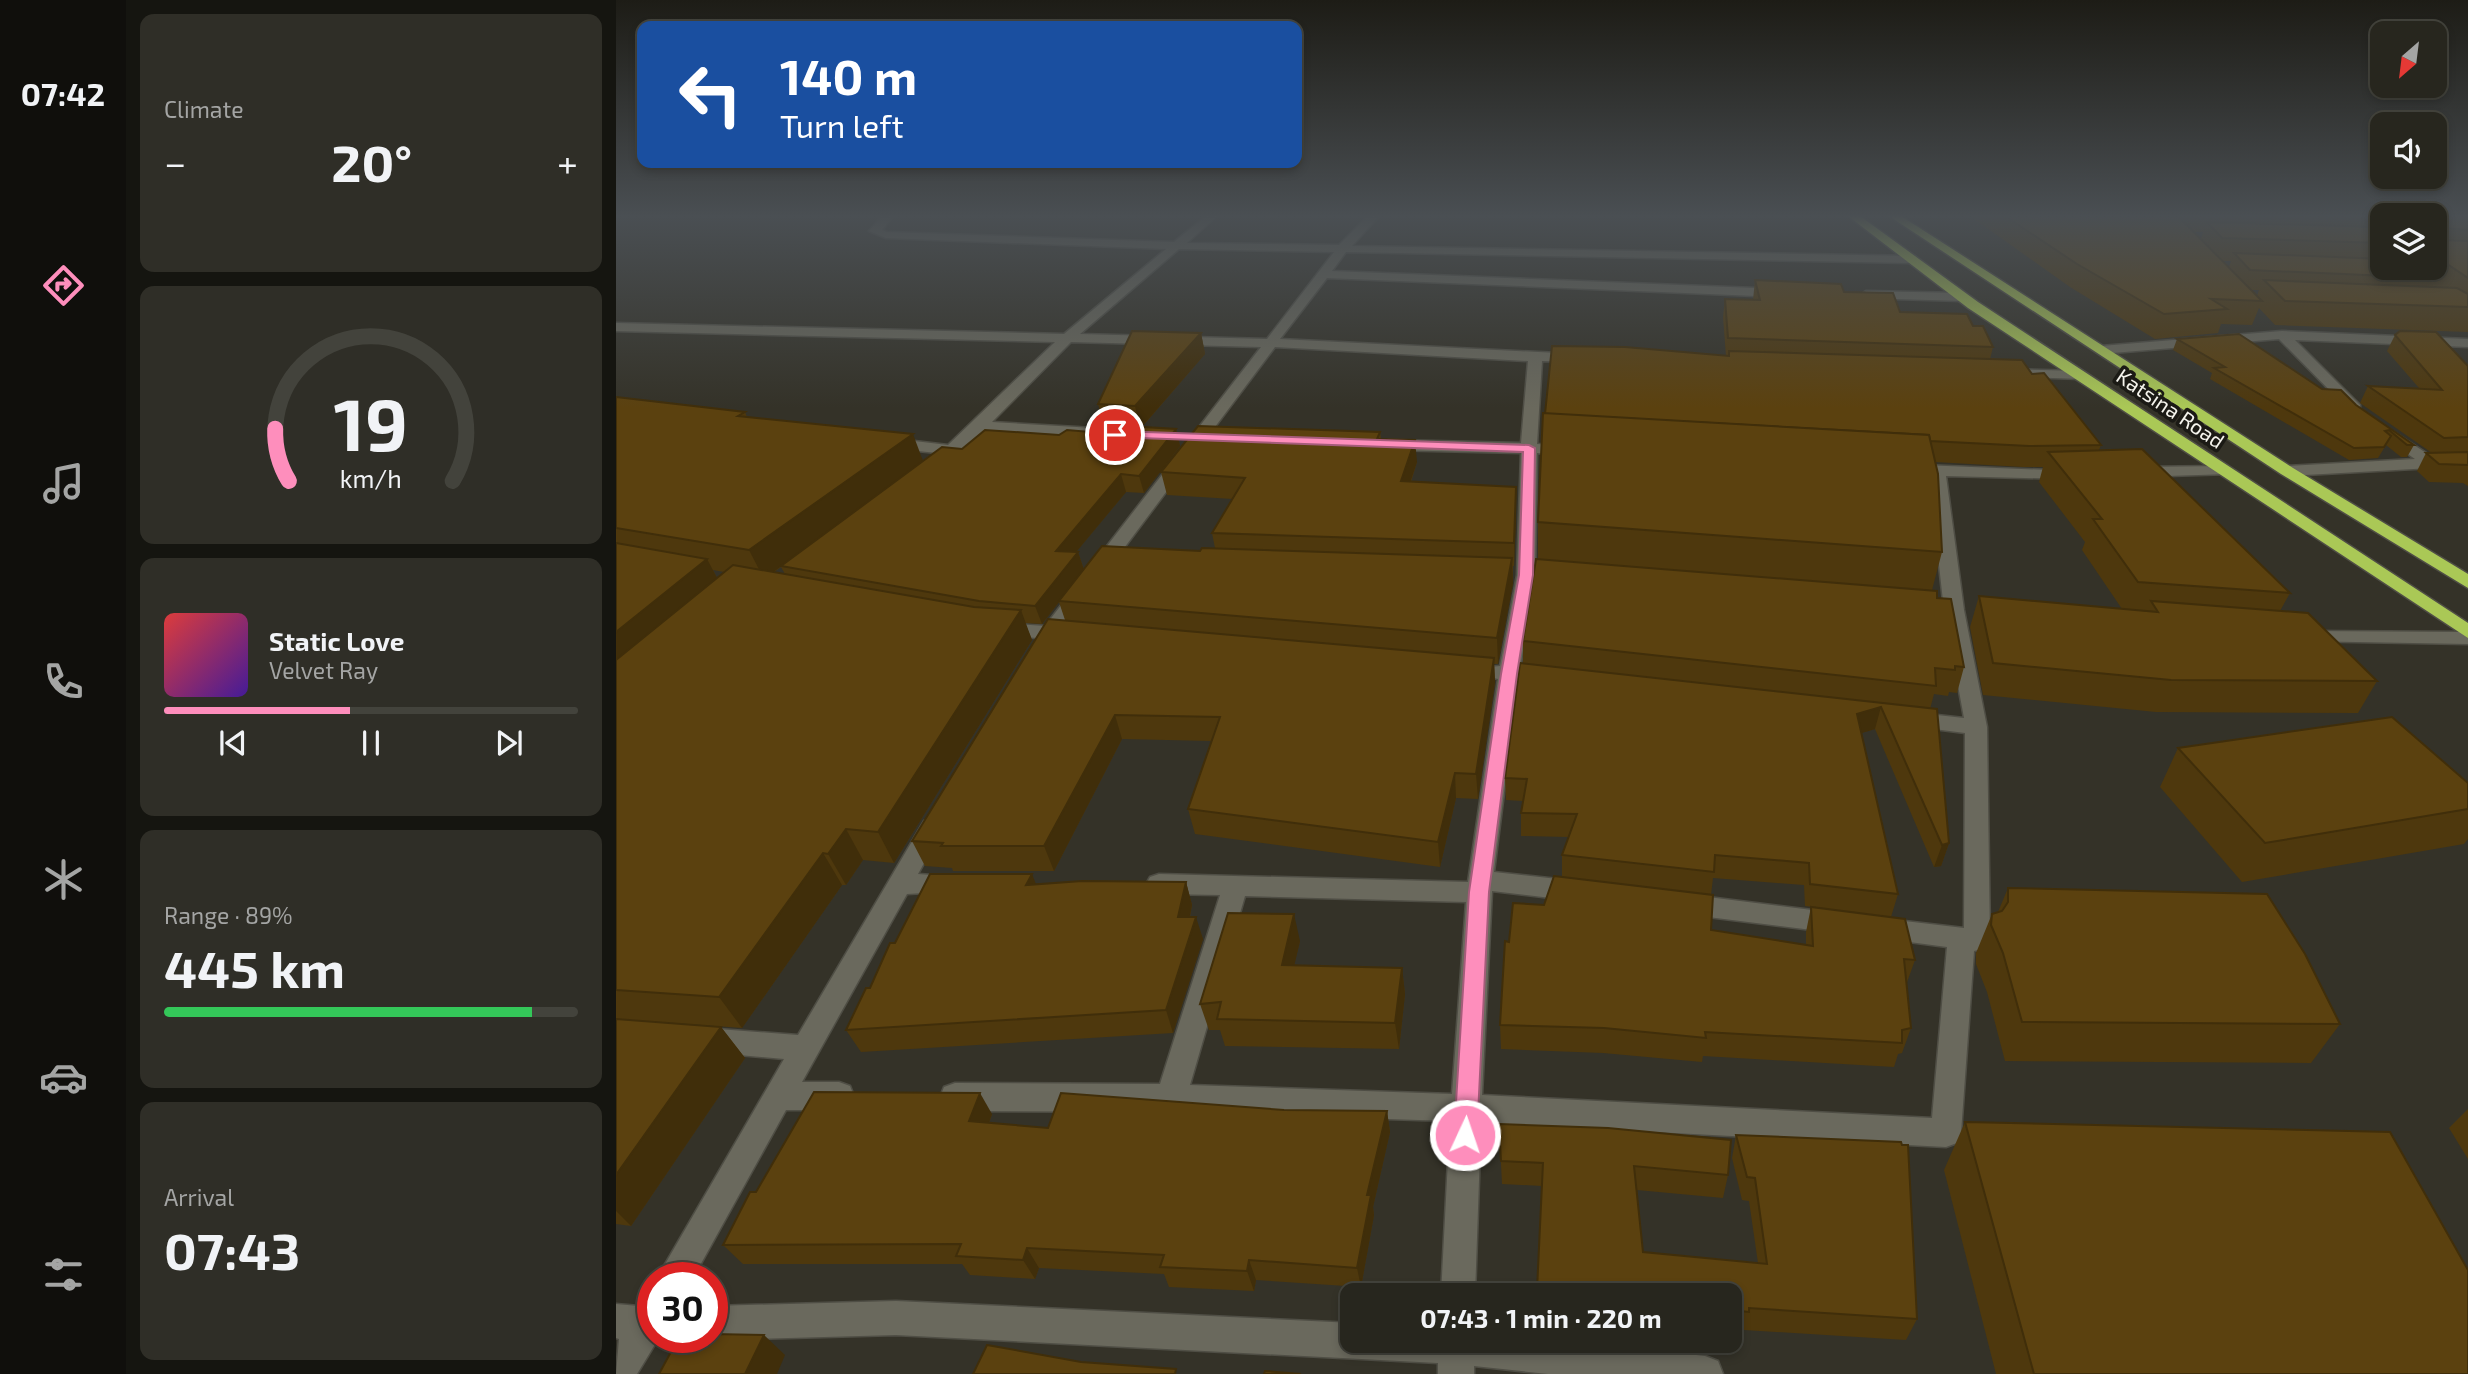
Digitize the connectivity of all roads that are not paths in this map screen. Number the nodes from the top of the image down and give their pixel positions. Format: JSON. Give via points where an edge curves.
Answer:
{"nodes":[{"id":1,"x":1137,"y":280,"type":"edge"},
{"id":2,"x":1319,"y":280,"type":"edge"},
{"id":3,"x":1726,"y":280,"type":"edge"},
{"id":4,"x":1939,"y":280,"type":"edge"},
{"id":5,"x":1993,"y":280,"type":"edge"},
{"id":6,"x":1793,"y":293,"type":"edge"},
{"id":7,"x":1846,"y":295,"type":"edge"},
{"id":8,"x":1962,"y":297,"type":"junction"},
{"id":9,"x":616,"y":327,"type":"edge"},
{"id":10,"x":2273,"y":332,"type":"junction"},
{"id":11,"x":1067,"y":338,"type":"junction"},
{"id":12,"x":1271,"y":343,"type":"junction"},
{"id":13,"x":2468,"y":343,"type":"edge"},
{"id":14,"x":2101,"y":350,"type":"junction"},
{"id":15,"x":1535,"y":357,"type":"junction"},
{"id":16,"x":1591,"y":359,"type":"edge"},
{"id":17,"x":1990,"y":372,"type":"edge"},
{"id":18,"x":2081,"y":375,"type":"junction"},
{"id":19,"x":979,"y":426,"type":"junction"},
{"id":20,"x":1115,"y":435,"type":"edge"},
{"id":21,"x":1190,"y":439,"type":"junction"},
{"id":22,"x":1225,"y":440,"type":"edge"},
{"id":23,"x":872,"y":441,"type":"edge"},
{"id":24,"x":1377,"y":444,"type":"edge"},
{"id":25,"x":1529,"y":448,"type":"junction"},
{"id":26,"x":953,"y":450,"type":"junction"},
{"id":27,"x":1584,"y":452,"type":"edge"},
{"id":28,"x":2428,"y":461,"type":"junction"},
{"id":29,"x":2468,"y":461,"type":"edge"},
{"id":30,"x":1909,"y":470,"type":"edge"},
{"id":31,"x":1937,"y":471,"type":"junction"},
{"id":32,"x":2224,"y":471,"type":"junction"},
{"id":33,"x":2287,"y":471,"type":"junction"},
{"id":34,"x":2085,"y":473,"type":"edge"},
{"id":35,"x":2111,"y":473,"type":"edge"},
{"id":36,"x":920,"y":474,"type":"edge"},
{"id":37,"x":1102,"y":561,"type":"junction"},
{"id":38,"x":1129,"y":562,"type":"edge"},
{"id":39,"x":2468,"y":582,"type":"edge"},
{"id":40,"x":986,"y":628,"type":"edge"},
{"id":41,"x":2468,"y":632,"type":"edge"},
{"id":42,"x":1049,"y":633,"type":"junction"},
{"id":43,"x":2281,"y":635,"type":"edge"},
{"id":44,"x":1091,"y":637,"type":"edge"},
{"id":45,"x":2468,"y":638,"type":"edge"},
{"id":46,"x":1035,"y":657,"type":"edge"},
{"id":47,"x":1481,"y":671,"type":"edge"},
{"id":48,"x":1509,"y":674,"type":"junction"},
{"id":49,"x":1564,"y":680,"type":"edge"},
{"id":50,"x":1894,"y":717,"type":"edge"},
{"id":51,"x":1976,"y":727,"type":"junction"},
{"id":52,"x":941,"y":812,"type":"edge"},
{"id":53,"x":898,"y":884,"type":"junction"},
{"id":54,"x":979,"y":884,"type":"edge"},
{"id":55,"x":1141,"y":884,"type":"edge"},
{"id":56,"x":1236,"y":884,"type":"junction"},
{"id":57,"x":1480,"y":886,"type":"junction"},
{"id":58,"x":1605,"y":895,"type":"edge"},
{"id":59,"x":1660,"y":901,"type":"edge"},
{"id":60,"x":1977,"y":940,"type":"junction"},
{"id":61,"x":683,"y":1038,"type":"edge"},
{"id":62,"x":803,"y":1048,"type":"junction"},
{"id":63,"x":777,"y":1096,"type":"junction"},
{"id":64,"x":872,"y":1096,"type":"edge"},
{"id":65,"x":927,"y":1097,"type":"edge"},
{"id":66,"x":1171,"y":1098,"type":"junction"},
{"id":67,"x":1466,"y":1108,"type":"junction"},
{"id":68,"x":683,"y":1262,"type":"edge"},
{"id":69,"x":1459,"y":1283,"type":"edge"},
{"id":70,"x":728,"y":1323,"type":"edge"},
{"id":71,"x":637,"y":1332,"type":"edge"},
{"id":72,"x":1456,"y":1354,"type":"edge"},
{"id":73,"x":617,"y":1374,"type":"edge"},
{"id":74,"x":1705,"y":1374,"type":"edge"}],
"edges":[{"from":1,"to":11,"type":"street"},
{"from":2,"to":12,"type":"street"},
{"from":3,"to":6,"type":"street"},
{"from":4,"to":8,"type":"highway","name":"Katsina Road"},
{"from":5,"to":14,"type":"highway","name":"Katsina Road"},
{"from":7,"to":8,"type":"street"},
{"from":8,"to":18,"type":"highway","name":"Katsina Road"},
{"from":9,"to":11,"type":"street"},
{"from":10,"to":13,"type":"street"},
{"from":10,"to":14,"type":"street"},
{"from":10,"to":28,"type":"street","via":[[2373,421]]},
{"from":11,"to":12,"type":"street"},
{"from":11,"to":19,"type":"street"},
{"from":12,"to":15,"type":"street"},
{"from":12,"to":21,"type":"street"},
{"from":14,"to":33,"type":"highway","name":"Katsina Road"},
{"from":15,"to":16,"type":"street"},
{"from":15,"to":25,"type":"street"},
{"from":17,"to":18,"type":"street"},
{"from":18,"to":32,"type":"highway","name":"Katsina Road"},
{"from":19,"to":20,"type":"street"},
{"from":19,"to":26,"type":"street"},
{"from":21,"to":22,"type":"street"},
{"from":21,"to":37,"type":"street"},
{"from":23,"to":26,"type":"street"},
{"from":24,"to":25,"type":"street"},
{"from":25,"to":27,"type":"street"},
{"from":25,"to":48,"type":"street","via":[[1526,576]]},
{"from":26,"to":36,"type":"street"},
{"from":28,"to":29,"type":"street"},
{"from":28,"to":33,"type":"street"},
{"from":30,"to":31,"type":"street"},
{"from":31,"to":34,"type":"street"},
{"from":31,"to":51,"type":"street","via":[[1954,610]]},
{"from":32,"to":35,"type":"street"},
{"from":32,"to":41,"type":"highway","name":"Katsina Road"},
{"from":33,"to":39,"type":"highway","name":"Katsina Road"},
{"from":37,"to":38,"type":"street"},
{"from":37,"to":42,"type":"street"},
{"from":40,"to":42,"type":"street"},
{"from":42,"to":44,"type":"street"},
{"from":42,"to":46,"type":"street"},
{"from":43,"to":45,"type":"street"},
{"from":47,"to":48,"type":"street"},
{"from":48,"to":49,"type":"street"},
{"from":48,"to":57,"type":"street"},
{"from":50,"to":51,"type":"street"},
{"from":51,"to":60,"type":"street"},
{"from":52,"to":53,"type":"street"},
{"from":53,"to":54,"type":"street"},
{"from":53,"to":62,"type":"street"},
{"from":55,"to":56,"type":"street"},
{"from":56,"to":57,"type":"street"},
{"from":56,"to":66,"type":"street"},
{"from":57,"to":58,"type":"street"},
{"from":57,"to":67,"type":"street"},
{"from":59,"to":60,"type":"street"},
{"from":60,"to":67,"type":"street","via":[[1961,942],[1945,1133]]},
{"from":61,"to":62,"type":"street"},
{"from":62,"to":63,"type":"street"},
{"from":63,"to":64,"type":"street"},
{"from":63,"to":68,"type":"street"},
{"from":65,"to":66,"type":"street"},
{"from":66,"to":67,"type":"street"},
{"from":67,"to":69,"type":"street"},
{"from":70,"to":72,"type":"street","via":[[896,1318]]},
{"from":71,"to":73,"type":"street"},
{"from":72,"to":74,"type":"street"}]}
